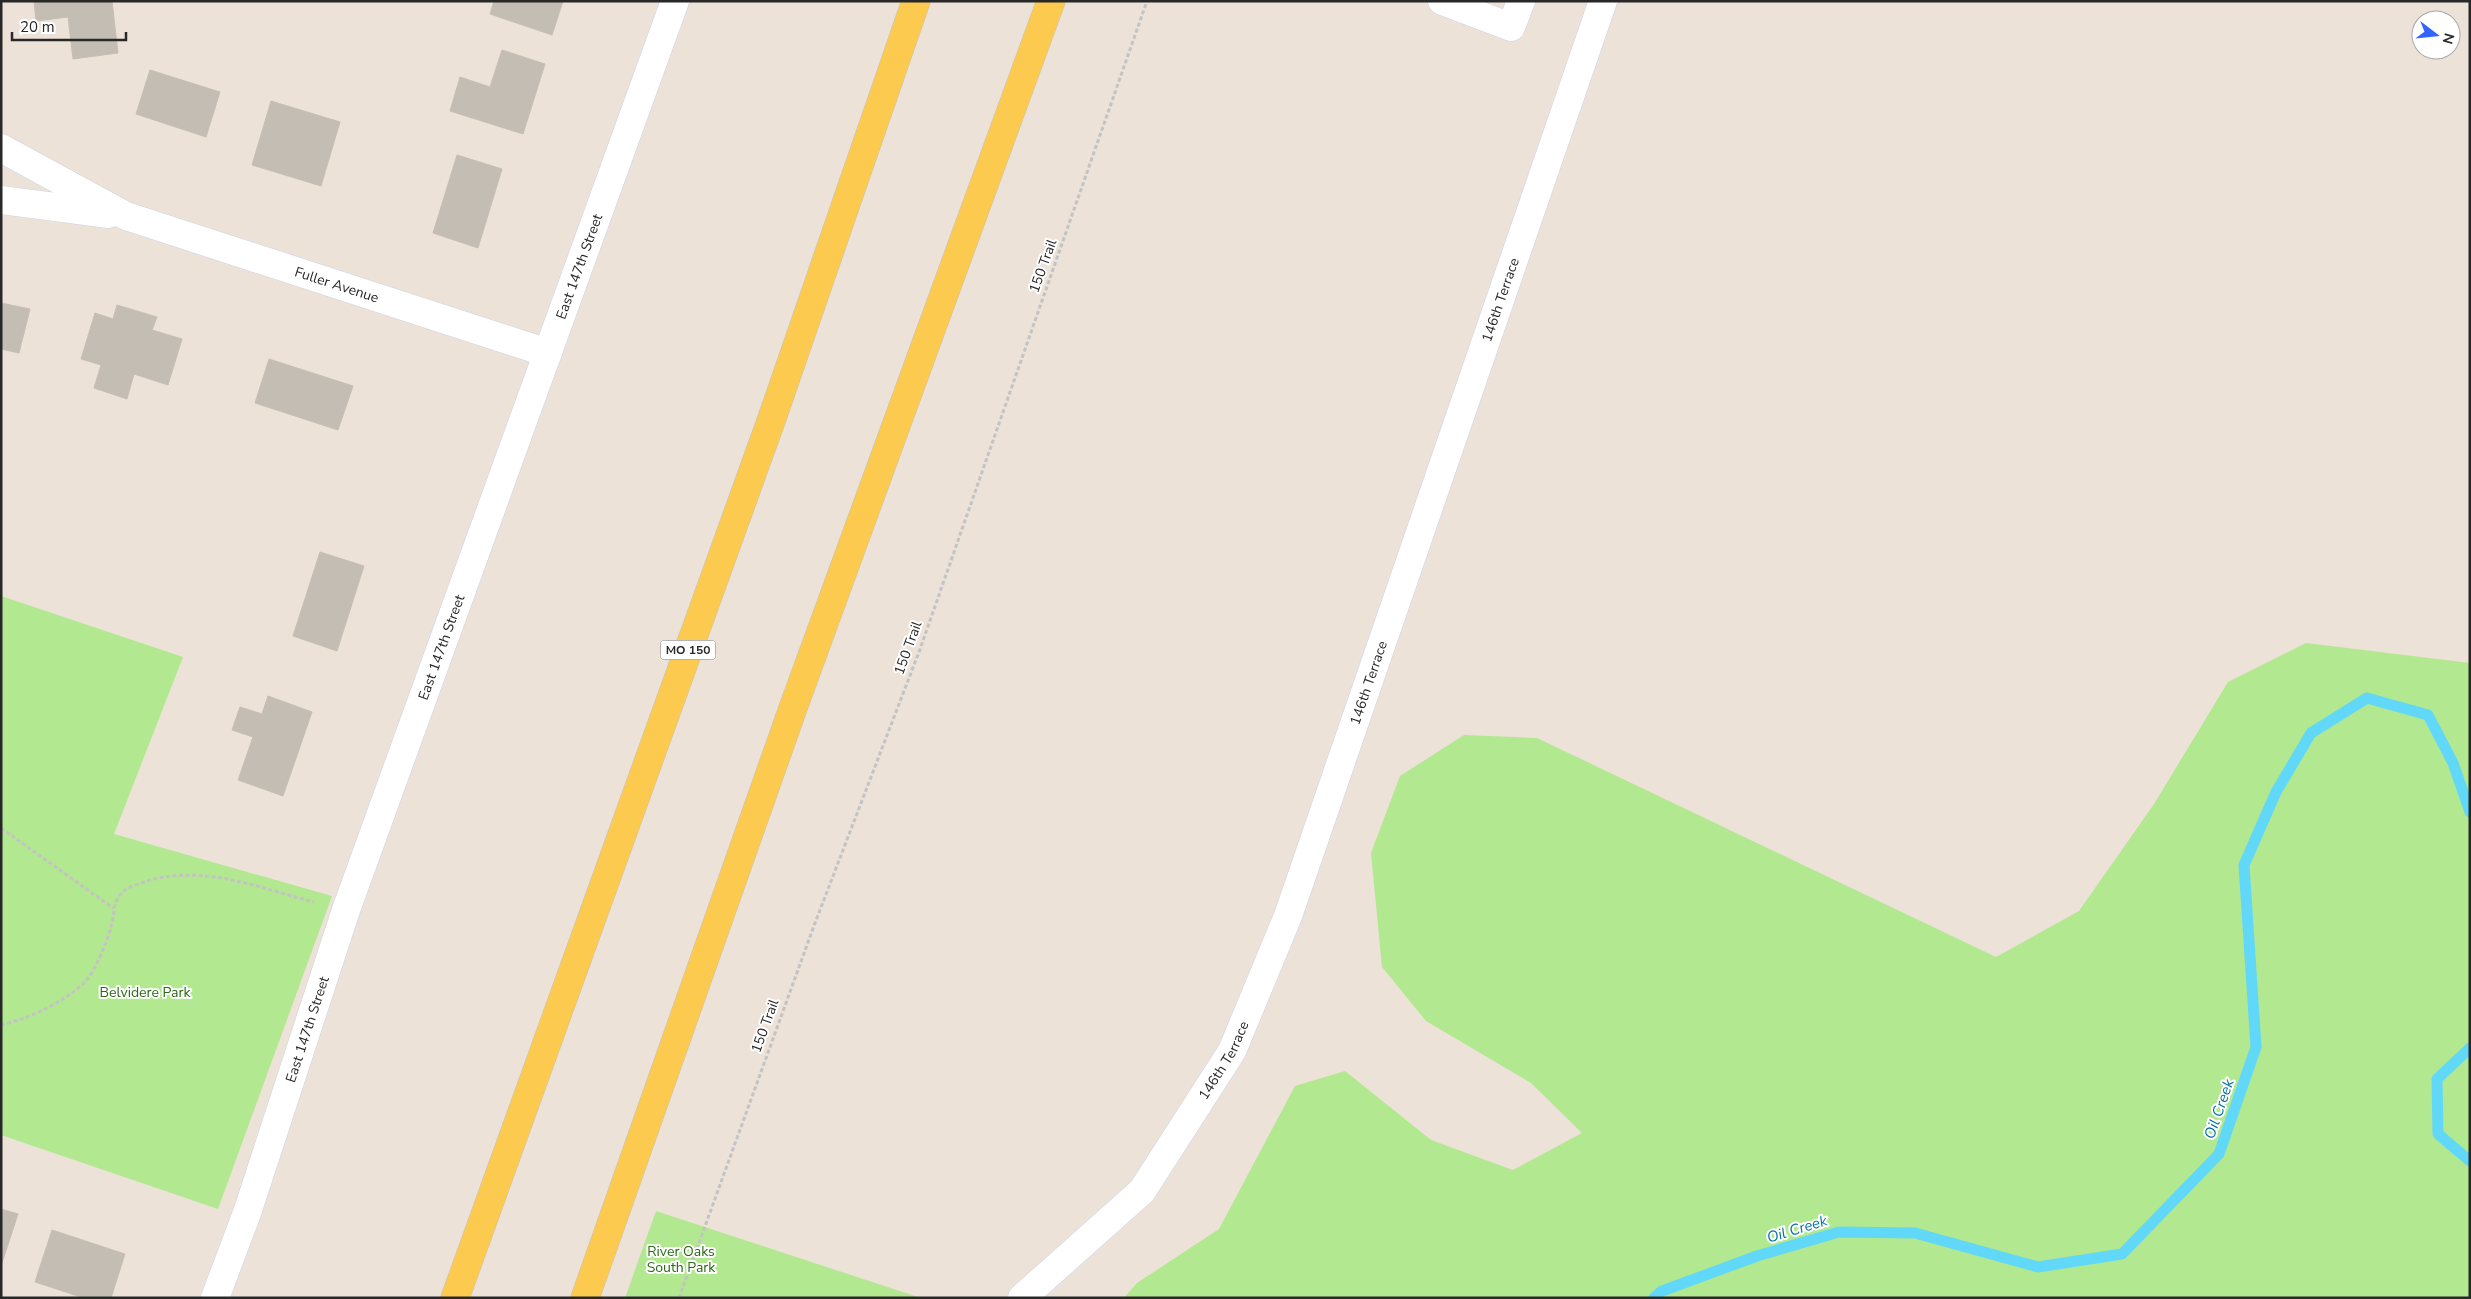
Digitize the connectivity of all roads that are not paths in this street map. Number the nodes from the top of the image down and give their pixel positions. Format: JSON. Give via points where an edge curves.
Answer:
{"nodes":[{"id":1,"x":676,"y":1,"type":"edge"},
{"id":2,"x":916,"y":1,"type":"edge"},
{"id":3,"x":1051,"y":1,"type":"edge"},
{"id":4,"x":1442,"y":1,"type":"edge"},
{"id":5,"x":1521,"y":1,"type":"edge"},
{"id":6,"x":1602,"y":1,"type":"edge"},
{"id":7,"x":1,"y":148,"type":"edge"},
{"id":8,"x":1,"y":200,"type":"edge"},
{"id":9,"x":126,"y":216,"type":"junction"},
{"id":10,"x":548,"y":353,"type":"junction"},
{"id":11,"x":215,"y":1298,"type":"edge"},
{"id":12,"x":455,"y":1298,"type":"edge"},
{"id":13,"x":585,"y":1298,"type":"edge"},
{"id":14,"x":1022,"y":1298,"type":"edge"}],
"edges":[{"from":1,"to":10,"type":"street","name":"East 147th Street"},
{"from":2,"to":12,"type":"main road","number":"MO 150","via":[[768,430]]},
{"from":3,"to":13,"type":"main road","via":[[789,717]]},
{"from":4,"to":5,"type":"street","via":[[1512,27]]},
{"from":6,"to":14,"type":"street","name":"146th Terrace","via":[[1288,916],[1232,1051],[1142,1191]]},
{"from":7,"to":9,"type":"street","name":"Fuller Avenue"},
{"from":8,"to":9,"type":"street","name":"Fuller Avenue"},
{"from":9,"to":10,"type":"street","name":"Fuller Avenue"},
{"from":10,"to":11,"type":"street","name":"East 147th Street","via":[[346,910]]}]}
